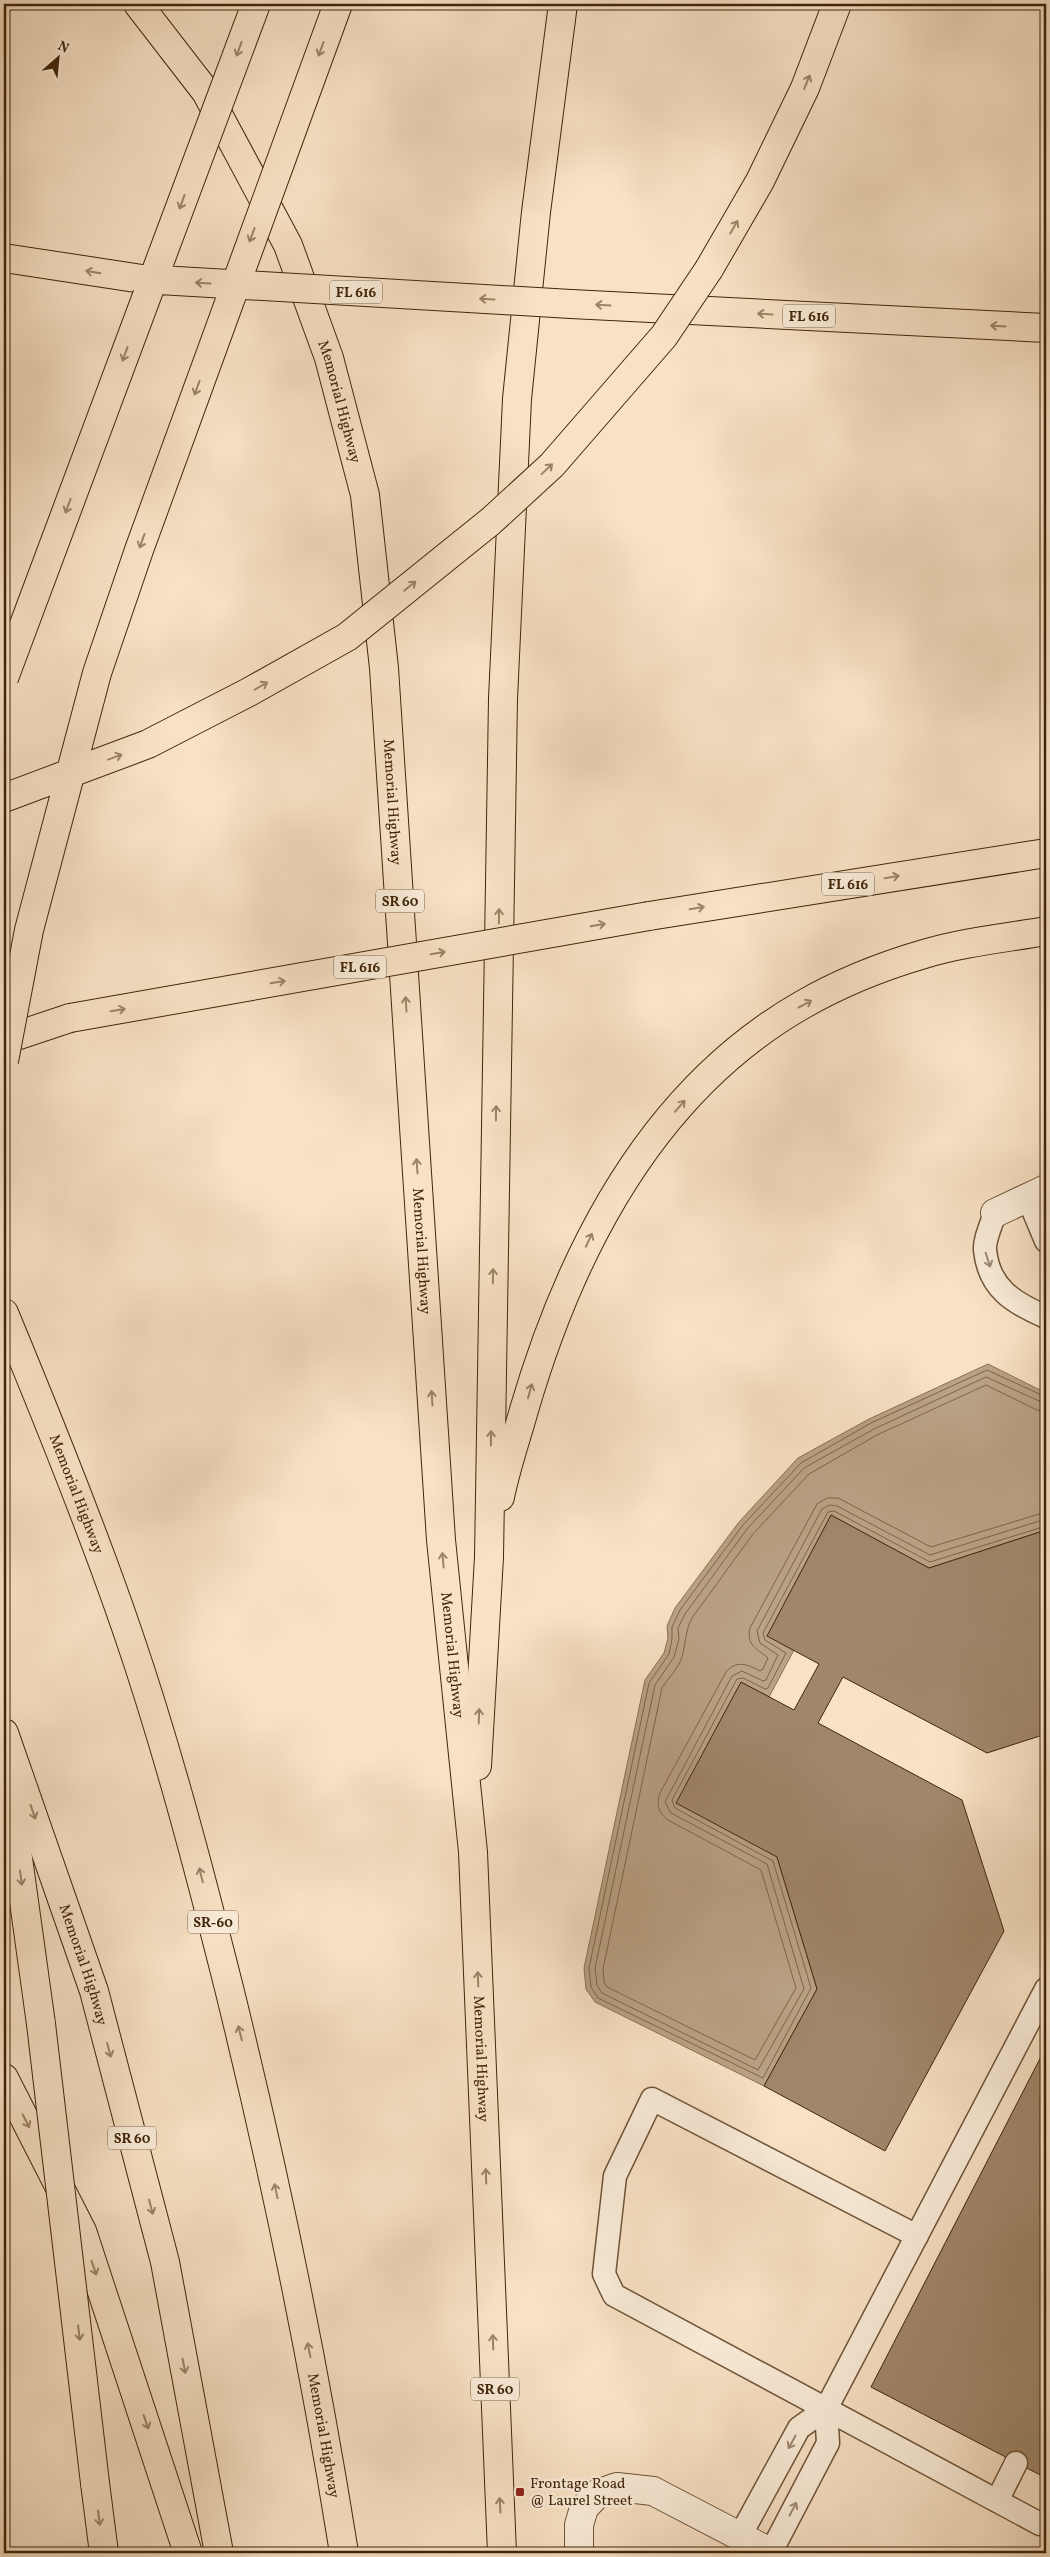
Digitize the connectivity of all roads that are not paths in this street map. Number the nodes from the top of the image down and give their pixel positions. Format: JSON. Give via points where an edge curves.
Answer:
{"nodes":[{"id":1,"x":138,"y":4,"type":"edge"},
{"id":2,"x":256,"y":4,"type":"edge"},
{"id":3,"x":338,"y":4,"type":"edge"},
{"id":4,"x":563,"y":4,"type":"edge"},
{"id":5,"x":837,"y":4,"type":"edge"},
{"id":6,"x":4,"y":258,"type":"edge"},
{"id":7,"x":1046,"y":328,"type":"edge"},
{"id":8,"x":4,"y":678,"type":"edge"},
{"id":9,"x":4,"y":798,"type":"edge"},
{"id":10,"x":1046,"y":852,"type":"edge"},
{"id":11,"x":1046,"y":930,"type":"edge"},
{"id":12,"x":4,"y":1013,"type":"edge"},
{"id":13,"x":70,"y":1018,"type":"junction"},
{"id":14,"x":4,"y":1040,"type":"edge"},
{"id":15,"x":4,"y":1062,"type":"edge"},
{"id":16,"x":1037,"y":1194,"type":"edge"},
{"id":17,"x":995,"y":1213,"type":"joint"},
{"id":18,"x":1046,"y":1241,"type":"edge"},
{"id":19,"x":4,"y":1313,"type":"edge"},
{"id":20,"x":1046,"y":1317,"type":"edge"},
{"id":21,"x":489,"y":1557,"type":"junction"},
{"id":22,"x":4,"y":1733,"type":"edge"},
{"id":23,"x":4,"y":1760,"type":"edge"},
{"id":24,"x":473,"y":1852,"type":"junction"},
{"id":25,"x":1046,"y":1989,"type":"edge"},
{"id":26,"x":4,"y":2078,"type":"edge"},
{"id":27,"x":917,"y":2236,"type":"junction"},
{"id":28,"x":826,"y":2409,"type":"junction"},
{"id":29,"x":1016,"y":2463,"type":"dead end"},
{"id":30,"x":997,"y":2501,"type":"junction"},
{"id":31,"x":1040,"y":2524,"type":"dead end"},
{"id":32,"x":757,"y":2548,"type":"edge"},
{"id":33,"x":104,"y":2553,"type":"edge"},
{"id":34,"x":188,"y":2553,"type":"edge"},
{"id":35,"x":219,"y":2553,"type":"edge"},
{"id":36,"x":344,"y":2553,"type":"edge"},
{"id":37,"x":502,"y":2553,"type":"edge"},
{"id":38,"x":579,"y":2553,"type":"edge"}],
"edges":[{"from":24,"to":1,"type":"highway","name":"Memorial Highway","number":"SR 60","one_way":true,"via":[[441,1540],[385,688],[365,495],[329,358],[288,246],[206,92]]},
{"from":2,"to":8,"type":"highway","one_way":true,"bridge":true},
{"from":3,"to":15,"type":"highway","one_way":true,"bridge":true,"via":[[97,673],[29,930]]},
{"from":21,"to":4,"type":"highway","one_way":true,"via":[[504,670],[518,398],[536,212]]},
{"from":9,"to":5,"type":"highway","one_way":true,"bridge":true,"via":[[148,744],[347,637],[491,521],[552,465],[664,336],[709,269],[764,172],[805,88]]},
{"from":7,"to":6,"type":"highway","number":"FL 616","one_way":true,"bridge":true,"via":[[142,280]]},
{"from":13,"to":10,"type":"highway","number":"FL 616","one_way":true,"bridge":true,"via":[[649,916]]},
{"from":21,"to":11,"type":"highway","one_way":true,"via":[[506,1470],[535,1372],[565,1292],[593,1230],[620,1185],[682,1102],[758,1034],[803,1004],[861,977],[926,953]]},
{"from":12,"to":13,"type":"highway","number":"FL 616"},
{"from":13,"to":14,"type":"highway"},
{"from":16,"to":17,"type":"street"},
{"from":16,"to":18,"type":"lane"},
{"from":17,"to":20,"type":"lane","one_way":true,"via":[[984,1249],[996,1283],[1018,1304]]},
{"from":36,"to":19,"type":"highway","name":"Memorial Highway","number":"SR-60","one_way":true,"via":[[324,2426],[290,2257],[249,2068],[200,1869],[129,1636],[86,1514]]},
{"from":24,"to":21,"type":"highway","one_way":true},
{"from":22,"to":35,"type":"highway","name":"Memorial Highway","number":"SR 60","one_way":true,"via":[[94,1991],[165,2262]]},
{"from":23,"to":33,"type":"highway","one_way":true,"bridge":true,"via":[[44,2044]]},
{"from":37,"to":24,"type":"highway","name":"Memorial Highway","number":"SR 60","one_way":true},
{"from":25,"to":27,"type":"lane"},
{"from":26,"to":34,"type":"highway","one_way":true,"via":[[82,2231]]},
{"from":27,"to":28,"type":"lane"},
{"from":27,"to":28,"type":"lane","via":[[652,2099],[615,2176],[604,2274],[614,2295]]},
{"from":28,"to":30,"type":"lane"},
{"from":28,"to":32,"type":"lane","one_way":true,"via":[[799,2428]]},
{"from":32,"to":28,"type":"lane","one_way":true,"via":[[828,2443]]},
{"from":29,"to":30,"type":"lane"},
{"from":30,"to":31,"type":"lane"},
{"from":32,"to":38,"type":"street","via":[[653,2491],[617,2487],[597,2494],[584,2508],[579,2525]]}]}
